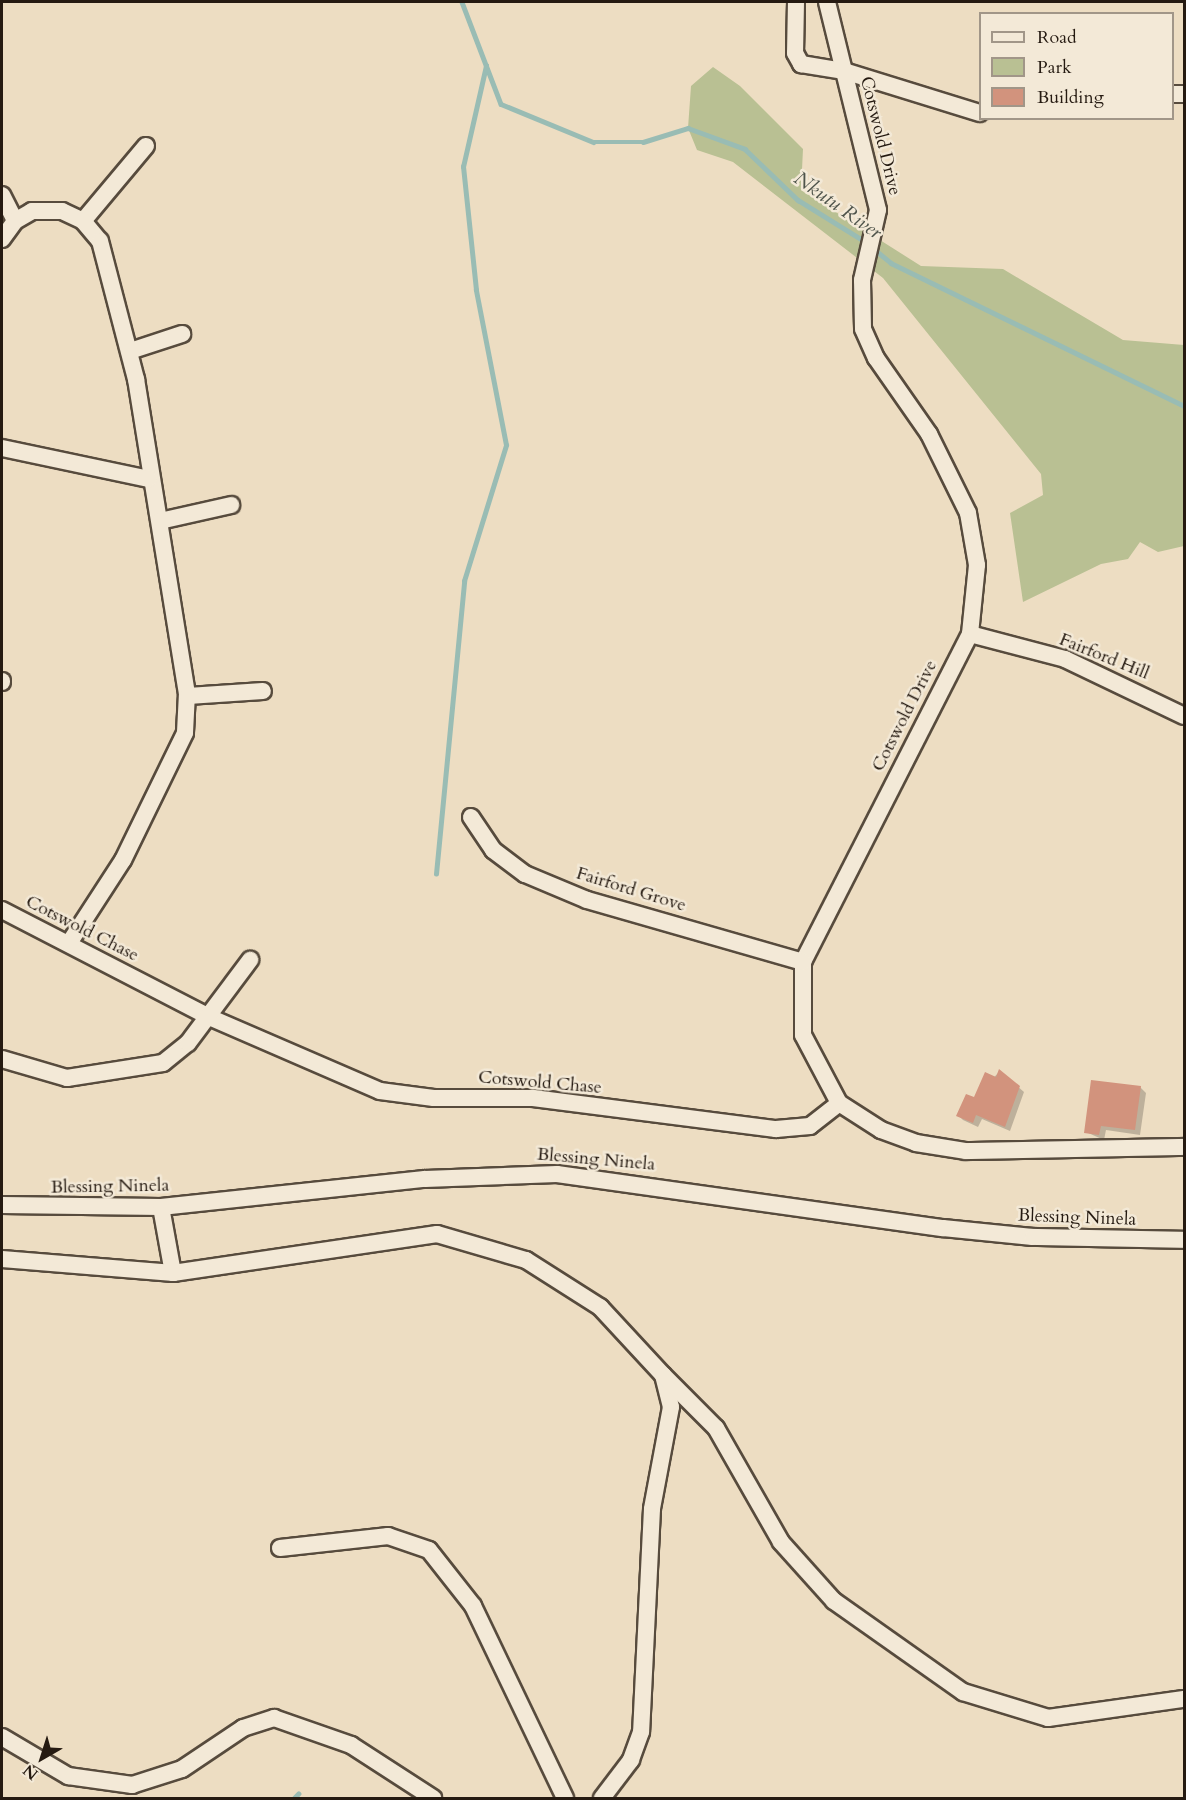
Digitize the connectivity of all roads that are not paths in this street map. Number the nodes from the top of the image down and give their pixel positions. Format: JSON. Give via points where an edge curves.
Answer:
{"nodes":[{"id":1,"x":796,"y":2,"type":"edge"},
{"id":2,"x":827,"y":2,"type":"edge"},
{"id":3,"x":844,"y":71,"type":"junction"},
{"id":4,"x":979,"y":112,"type":"edge"},
{"id":5,"x":146,"y":146,"type":"dead end"},
{"id":6,"x":2,"y":195,"type":"edge"},
{"id":7,"x":15,"y":220,"type":"junction"},
{"id":8,"x":83,"y":221,"type":"junction"},
{"id":9,"x":2,"y":239,"type":"edge"},
{"id":10,"x":182,"y":334,"type":"dead end"},
{"id":11,"x":129,"y":351,"type":"junction"},
{"id":12,"x":2,"y":448,"type":"edge"},
{"id":13,"x":149,"y":479,"type":"junction"},
{"id":14,"x":231,"y":505,"type":"dead end"},
{"id":15,"x":160,"y":522,"type":"junction"},
{"id":16,"x":970,"y":634,"type":"junction"},
{"id":17,"x":263,"y":691,"type":"dead end"},
{"id":18,"x":188,"y":696,"type":"junction"},
{"id":19,"x":1185,"y":716,"type":"edge"},
{"id":20,"x":471,"y":817,"type":"dead end"},
{"id":21,"x":2,"y":910,"type":"edge"},
{"id":22,"x":69,"y":943,"type":"junction"},
{"id":23,"x":250,"y":960,"type":"dead end"},
{"id":24,"x":803,"y":962,"type":"junction"},
{"id":25,"x":209,"y":1017,"type":"junction"},
{"id":26,"x":2,"y":1059,"type":"edge"},
{"id":27,"x":839,"y":1103,"type":"junction"},
{"id":28,"x":1185,"y":1147,"type":"edge"},
{"id":29,"x":2,"y":1205,"type":"edge"},
{"id":30,"x":161,"y":1207,"type":"junction"},
{"id":31,"x":1185,"y":1240,"type":"edge"},
{"id":32,"x":2,"y":1259,"type":"edge"},
{"id":33,"x":172,"y":1273,"type":"junction"},
{"id":34,"x":663,"y":1375,"type":"junction"},
{"id":35,"x":280,"y":1548,"type":"dead end"},
{"id":36,"x":1185,"y":1699,"type":"edge"},
{"id":37,"x":2,"y":1737,"type":"edge"},
{"id":38,"x":433,"y":1798,"type":"edge"},
{"id":39,"x":565,"y":1798,"type":"edge"},
{"id":40,"x":602,"y":1798,"type":"edge"}],
"edges":[{"from":1,"to":3,"type":"street","via":[[797,60],[811,69]]},
{"from":2,"to":3,"type":"street","name":"Cotswold Drive"},
{"from":3,"to":4,"type":"street"},
{"from":3,"to":16,"type":"street","name":"Cotswold Drive","via":[[874,180],[874,234],[862,280],[863,329],[876,358],[929,434],[968,513],[977,565]]},
{"from":5,"to":8,"type":"street"},
{"from":6,"to":7,"type":"street"},
{"from":7,"to":8,"type":"street","via":[[32,211],[62,211]]},
{"from":7,"to":9,"type":"street"},
{"from":8,"to":11,"type":"street","via":[[100,241]]},
{"from":10,"to":11,"type":"street"},
{"from":11,"to":13,"type":"street"},
{"from":12,"to":13,"type":"street"},
{"from":13,"to":15,"type":"street"},
{"from":14,"to":15,"type":"street"},
{"from":15,"to":18,"type":"street"},
{"from":16,"to":19,"type":"street","name":"Fairford Hill","via":[[1065,659]]},
{"from":16,"to":24,"type":"street","name":"Cotswold Drive"},
{"from":17,"to":18,"type":"street"},
{"from":18,"to":22,"type":"street","via":[[179,744],[123,860]]},
{"from":20,"to":24,"type":"street","name":"Fairford Grove","via":[[493,850],[525,874],[586,900]]},
{"from":21,"to":22,"type":"street","name":"Cotswold Chase"},
{"from":22,"to":25,"type":"street","name":"Cotswold Chase"},
{"from":23,"to":25,"type":"street"},
{"from":24,"to":27,"type":"street","name":"Cotswold Drive","via":[[803,1035]]},
{"from":25,"to":26,"type":"street","via":[[163,1064],[67,1078]]},
{"from":25,"to":27,"type":"street","name":"Cotswold Chase","via":[[361,1084],[434,1098],[532,1098],[776,1129],[810,1126]]},
{"from":27,"to":28,"type":"street","name":"Cotswold Drive","via":[[881,1130],[940,1148]]},
{"from":29,"to":30,"type":"street","name":"Blessing Ninela"},
{"from":30,"to":31,"type":"street","name":"Blessing Ninela","via":[[425,1179],[557,1174],[943,1228],[1033,1237]]},
{"from":30,"to":33,"type":"street"},
{"from":32,"to":33,"type":"street"},
{"from":33,"to":34,"type":"street","via":[[437,1234],[508,1253],[566,1280],[600,1307]]},
{"from":34,"to":36,"type":"street","via":[[716,1428],[781,1542],[834,1601],[963,1692],[1048,1718]]},
{"from":34,"to":40,"type":"street","via":[[671,1407],[652,1509],[647,1700],[631,1760]]},
{"from":35,"to":39,"type":"street","via":[[388,1536],[429,1550],[472,1606]]},
{"from":37,"to":38,"type":"street","via":[[68,1776],[132,1785],[182,1769],[243,1728],[274,1718],[351,1745]]}]}
